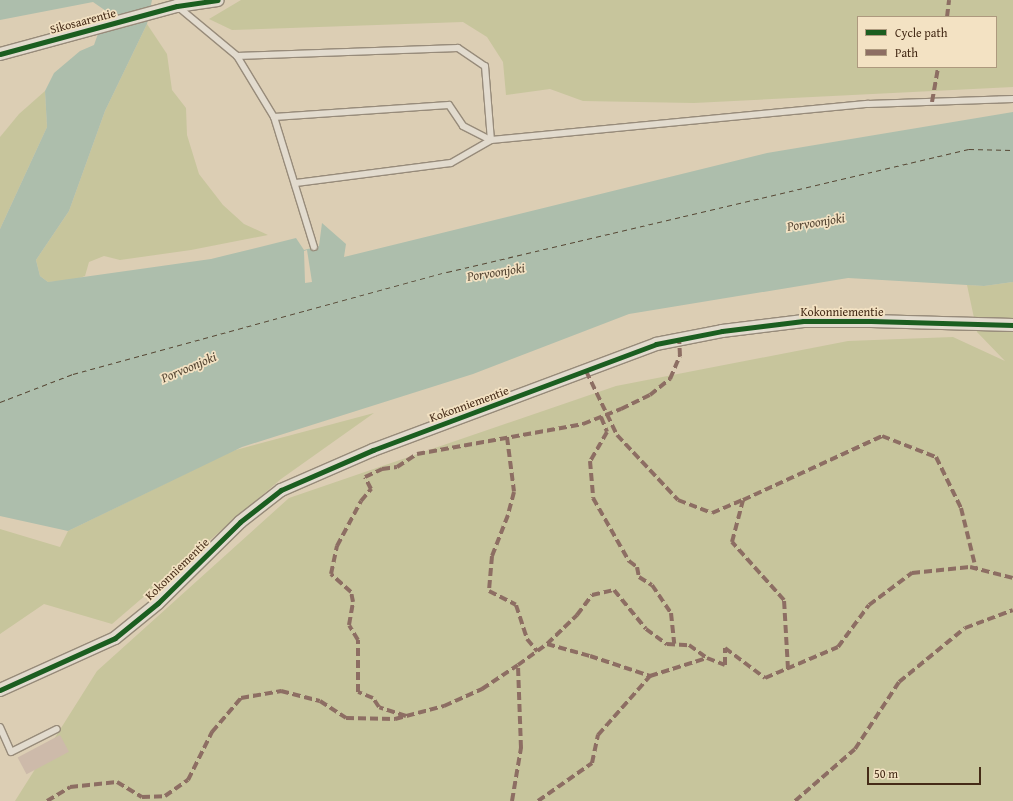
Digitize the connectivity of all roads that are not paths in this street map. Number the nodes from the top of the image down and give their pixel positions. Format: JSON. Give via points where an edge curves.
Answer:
{"nodes":[{"id":1,"x":218,"y":0,"type":"edge"},
{"id":2,"x":178,"y":6,"type":"junction"},
{"id":3,"x":0,"y":54,"type":"edge"},
{"id":4,"x":237,"y":56,"type":"junction"},
{"id":5,"x":1013,"y":99,"type":"edge"},
{"id":6,"x":274,"y":117,"type":"junction"},
{"id":7,"x":491,"y":140,"type":"junction"},
{"id":8,"x":296,"y":183,"type":"junction"},
{"id":9,"x":314,"y":247,"type":"dead end"},
{"id":10,"x":1013,"y":325,"type":"edge"},
{"id":11,"x":0,"y":690,"type":"edge"},
{"id":12,"x":0,"y":727,"type":"edge"},
{"id":13,"x":57,"y":729,"type":"dead end"}],
"edges":[{"from":1,"to":2,"type":"street","name":"Sikosaarentie"},
{"from":2,"to":3,"type":"street","name":"Sikosaarentie"},
{"from":2,"to":4,"type":"lane"},
{"from":4,"to":6,"type":"lane"},
{"from":4,"to":7,"type":"lane","via":[[458,48],[485,66]]},
{"from":5,"to":7,"type":"lane","via":[[868,104]]},
{"from":6,"to":7,"type":"lane","via":[[449,105],[463,126]]},
{"from":6,"to":8,"type":"lane"},
{"from":7,"to":8,"type":"lane","via":[[451,163]]},
{"from":8,"to":9,"type":"lane"},
{"from":10,"to":11,"type":"street","name":"Kokonniementie","via":[[871,320],[803,321],[722,330],[656,344],[359,456],[281,490],[240,522],[158,602],[115,638]]},
{"from":12,"to":13,"type":"lane","via":[[12,752]]}]}
